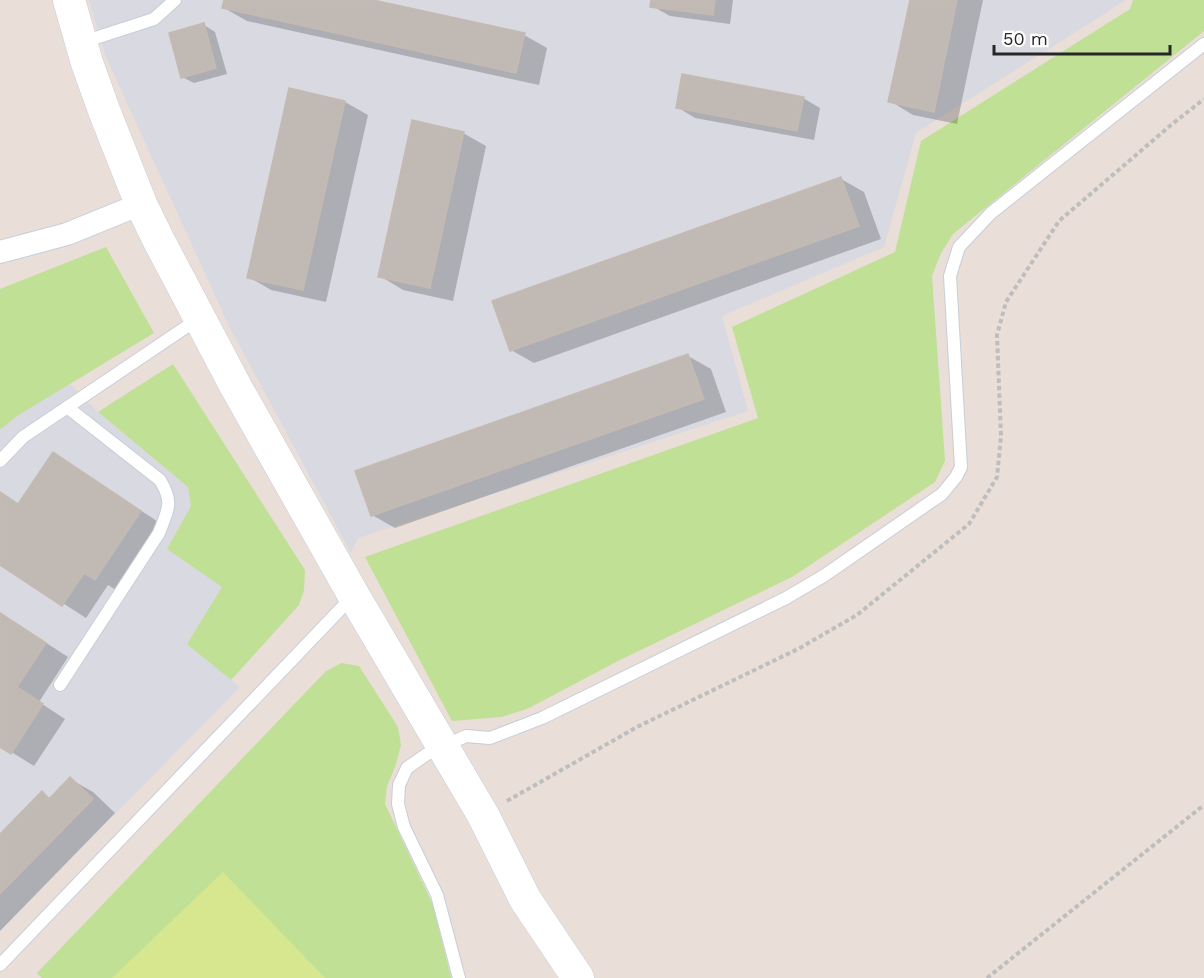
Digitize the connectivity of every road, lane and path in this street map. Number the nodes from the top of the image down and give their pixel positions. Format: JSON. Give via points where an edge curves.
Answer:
{"nodes":[{"id":1,"x":69,"y":0,"type":"edge"},
{"id":2,"x":175,"y":0,"type":"edge"},
{"id":3,"x":81,"y":42,"type":"junction"},
{"id":4,"x":1204,"y":44,"type":"edge"},
{"id":5,"x":1204,"y":99,"type":"edge"},
{"id":6,"x":141,"y":204,"type":"junction"},
{"id":7,"x":0,"y":252,"type":"edge"},
{"id":8,"x":200,"y":318,"type":"junction"},
{"id":9,"x":68,"y":407,"type":"junction"},
{"id":10,"x":0,"y":461,"type":"edge"},
{"id":11,"x":354,"y":596,"type":"junction"},
{"id":12,"x":60,"y":685,"type":"dead end"},
{"id":13,"x":442,"y":746,"type":"junction"},
{"id":14,"x":1204,"y":805,"type":"edge"},
{"id":15,"x":483,"y":815,"type":"junction"},
{"id":16,"x":0,"y":964,"type":"edge"},
{"id":17,"x":459,"y":978,"type":"edge"},
{"id":18,"x":578,"y":978,"type":"edge"},
{"id":19,"x":987,"y":978,"type":"edge"}],
"edges":[{"from":1,"to":3,"type":"main road"},
{"from":2,"to":3,"type":"lane","via":[[154,19]]},
{"from":3,"to":6,"type":"main road"},
{"from":4,"to":13,"type":"lane","via":[[991,213],[959,247],[950,276],[961,467],[942,494],[786,598],[542,718],[490,738],[466,736]]},
{"from":5,"to":15,"type":"path","via":[[1059,221],[1006,302],[998,335],[1001,436],[997,477],[969,524],[857,615],[800,648],[637,727]]},
{"from":6,"to":7,"type":"street","via":[[68,234]]},
{"from":6,"to":8,"type":"main road"},
{"from":8,"to":9,"type":"lane"},
{"from":8,"to":11,"type":"main road"},
{"from":9,"to":10,"type":"lane","via":[[23,437]]},
{"from":9,"to":12,"type":"lane","via":[[160,480],[169,495],[168,511],[159,533]]},
{"from":11,"to":13,"type":"main road"},
{"from":11,"to":16,"type":"lane"},
{"from":13,"to":15,"type":"main road"},
{"from":13,"to":17,"type":"lane","via":[[407,768],[399,785],[398,804],[404,827],[437,895]]},
{"from":14,"to":19,"type":"path"},
{"from":15,"to":18,"type":"main road","via":[[525,899]]}]}
